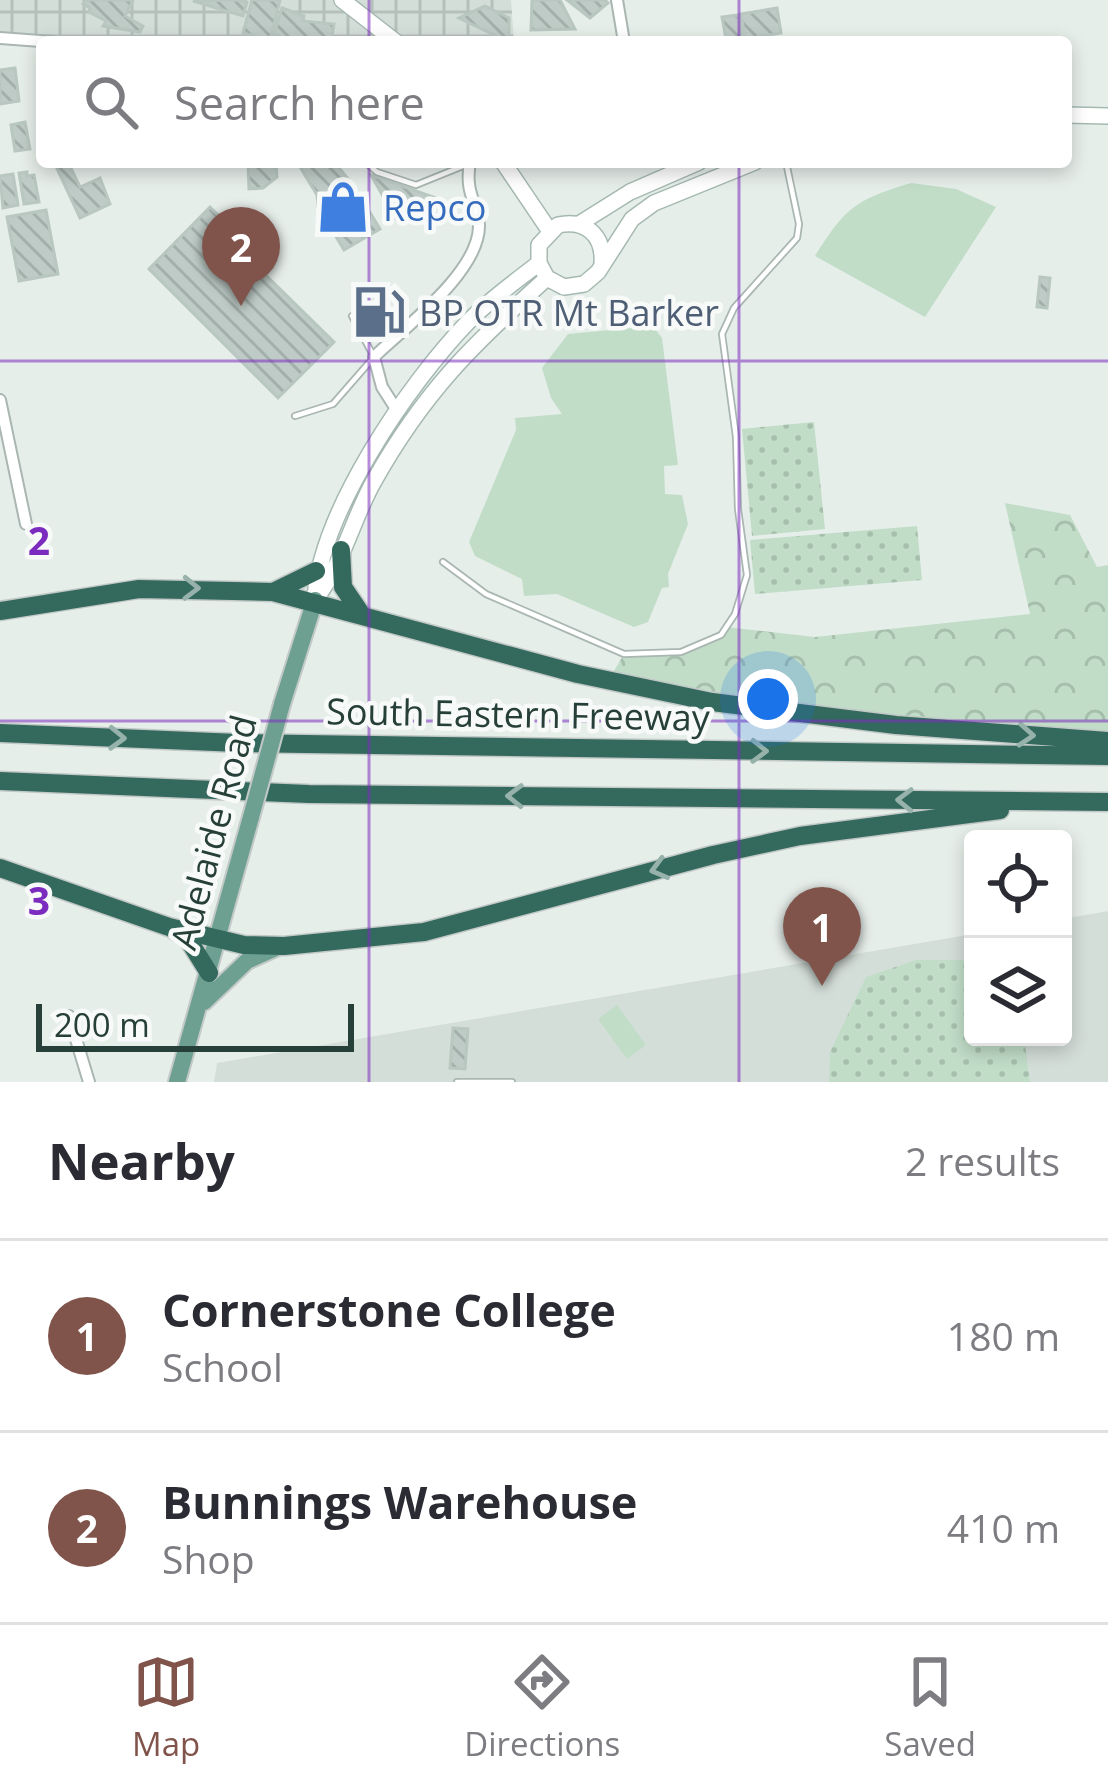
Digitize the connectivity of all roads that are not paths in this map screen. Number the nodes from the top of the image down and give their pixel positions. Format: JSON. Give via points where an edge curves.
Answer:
{"nodes":[{"id":1,"x":342,"y":0,"type":"edge"},
{"id":2,"x":617,"y":0,"type":"edge"},
{"id":3,"x":387,"y":36,"type":"edge"},
{"id":4,"x":623,"y":36,"type":"edge"},
{"id":5,"x":0,"y":38,"type":"edge"},
{"id":6,"x":36,"y":41,"type":"edge"},
{"id":7,"x":1072,"y":115,"type":"edge"},
{"id":8,"x":1108,"y":116,"type":"edge"},
{"id":9,"x":372,"y":168,"type":"edge"},
{"id":10,"x":458,"y":168,"type":"edge"},
{"id":11,"x":469,"y":168,"type":"edge"},
{"id":12,"x":507,"y":168,"type":"edge"},
{"id":13,"x":685,"y":168,"type":"edge"},
{"id":14,"x":740,"y":168,"type":"edge"},
{"id":15,"x":787,"y":168,"type":"edge"},
{"id":16,"x":579,"y":224,"type":"junction"},
{"id":17,"x":549,"y":230,"type":"junction"},
{"id":18,"x":602,"y":262,"type":"junction"},
{"id":19,"x":543,"y":270,"type":"junction"},
{"id":20,"x":352,"y":316,"type":"dead end"},
{"id":21,"x":374,"y":357,"type":"junction"},
{"id":22,"x":0,"y":400,"type":"edge"},
{"id":23,"x":398,"y":412,"type":"junction"},
{"id":24,"x":295,"y":416,"type":"dead end"},
{"id":25,"x":26,"y":524,"type":"dead end"},
{"id":26,"x":341,"y":550,"type":"junction"},
{"id":27,"x":443,"y":562,"type":"dead end"},
{"id":28,"x":316,"y":571,"type":"junction"},
{"id":29,"x":273,"y":592,"type":"junction"},
{"id":30,"x":315,"y":600,"type":"junction"},
{"id":31,"x":0,"y":611,"type":"edge"},
{"id":32,"x":360,"y":612,"type":"junction"},
{"id":33,"x":0,"y":733,"type":"edge"},
{"id":34,"x":1108,"y":741,"type":"edge"},
{"id":35,"x":1108,"y":756,"type":"edge"},
{"id":36,"x":0,"y":781,"type":"edge"},
{"id":37,"x":1064,"y":801,"type":"junction"},
{"id":38,"x":1108,"y":802,"type":"edge"},
{"id":39,"x":0,"y":868,"type":"edge"},
{"id":40,"x":170,"y":927,"type":"junction"},
{"id":41,"x":217,"y":936,"type":"junction"},
{"id":42,"x":284,"y":946,"type":"junction"},
{"id":43,"x":209,"y":973,"type":"junction"},
{"id":44,"x":199,"y":1007,"type":"junction"},
{"id":45,"x":69,"y":1016,"type":"dead end"},
{"id":46,"x":88,"y":1082,"type":"edge"},
{"id":47,"x":177,"y":1082,"type":"edge"},
{"id":48,"x":457,"y":1082,"type":"edge"},
{"id":49,"x":512,"y":1082,"type":"edge"}],
"edges":[{"from":1,"to":3,"type":"main road"},
{"from":2,"to":4,"type":"street"},
{"from":5,"to":6,"type":"street"},
{"from":7,"to":8,"type":"main road"},
{"from":9,"to":10,"type":"lane","via":[[416,185]]},
{"from":11,"to":21,"type":"street","via":[[467,191],[479,226],[464,269]]},
{"from":12,"to":17,"type":"main road"},
{"from":13,"to":16,"type":"main road"},
{"from":14,"to":18,"type":"main road","via":[[654,203]]},
{"from":15,"to":27,"type":"lane","via":[[797,238],[734,308],[722,334],[747,575],[721,635],[680,652],[624,654],[486,594]]},
{"from":16,"to":17,"type":"main road"},
{"from":16,"to":18,"type":"main road","via":[[596,235]]},
{"from":17,"to":19,"type":"main road","via":[[539,245]]},
{"from":18,"to":19,"type":"main road","via":[[592,279],[574,287]]},
{"from":19,"to":23,"type":"main road","name":"Adelaide Road","via":[[469,321]]},
{"from":19,"to":26,"type":"main road","name":"Adelaide Road","via":[[435,386]]},
{"from":20,"to":21,"type":"lane"},
{"from":21,"to":23,"type":"street"},
{"from":21,"to":24,"type":"lane","via":[[333,404]]},
{"from":22,"to":25,"type":"street"},
{"from":23,"to":28,"type":"main road","name":"Adelaide Road"},
{"from":26,"to":30,"type":"main road","name":"Adelaide Road"},
{"from":26,"to":32,"type":"highway","via":[[344,587]]},
{"from":28,"to":29,"type":"highway"},
{"from":28,"to":30,"type":"main road","name":"Adelaide Road"},
{"from":29,"to":30,"type":"highway"},
{"from":31,"to":29,"type":"highway","one_way":true,"via":[[139,589]]},
{"from":30,"to":32,"type":"highway"},
{"from":30,"to":41,"type":"main road","name":"Adelaide Road","bridge":true},
{"from":32,"to":34,"type":"highway","one_way":true,"via":[[694,699]]},
{"from":33,"to":35,"type":"highway","name":"South Eastern Freeway","one_way":true},
{"from":37,"to":36,"type":"highway","one_way":true,"via":[[310,794]]},
{"from":37,"to":38,"type":"highway"},
{"from":37,"to":42,"type":"highway","one_way":true,"via":[[800,836],[424,932]]},
{"from":39,"to":40,"type":"highway"},
{"from":40,"to":41,"type":"highway"},
{"from":40,"to":43,"type":"highway","via":[[186,936]]},
{"from":41,"to":42,"type":"highway"},
{"from":41,"to":43,"type":"main road","name":"Adelaide Road"},
{"from":42,"to":44,"type":"main road","via":[[247,961]]},
{"from":43,"to":44,"type":"main road","name":"Adelaide Road"},
{"from":44,"to":47,"type":"main road","name":"Adelaide Road"},
{"from":45,"to":46,"type":"street"},
{"from":48,"to":49,"type":"lane"}]}
